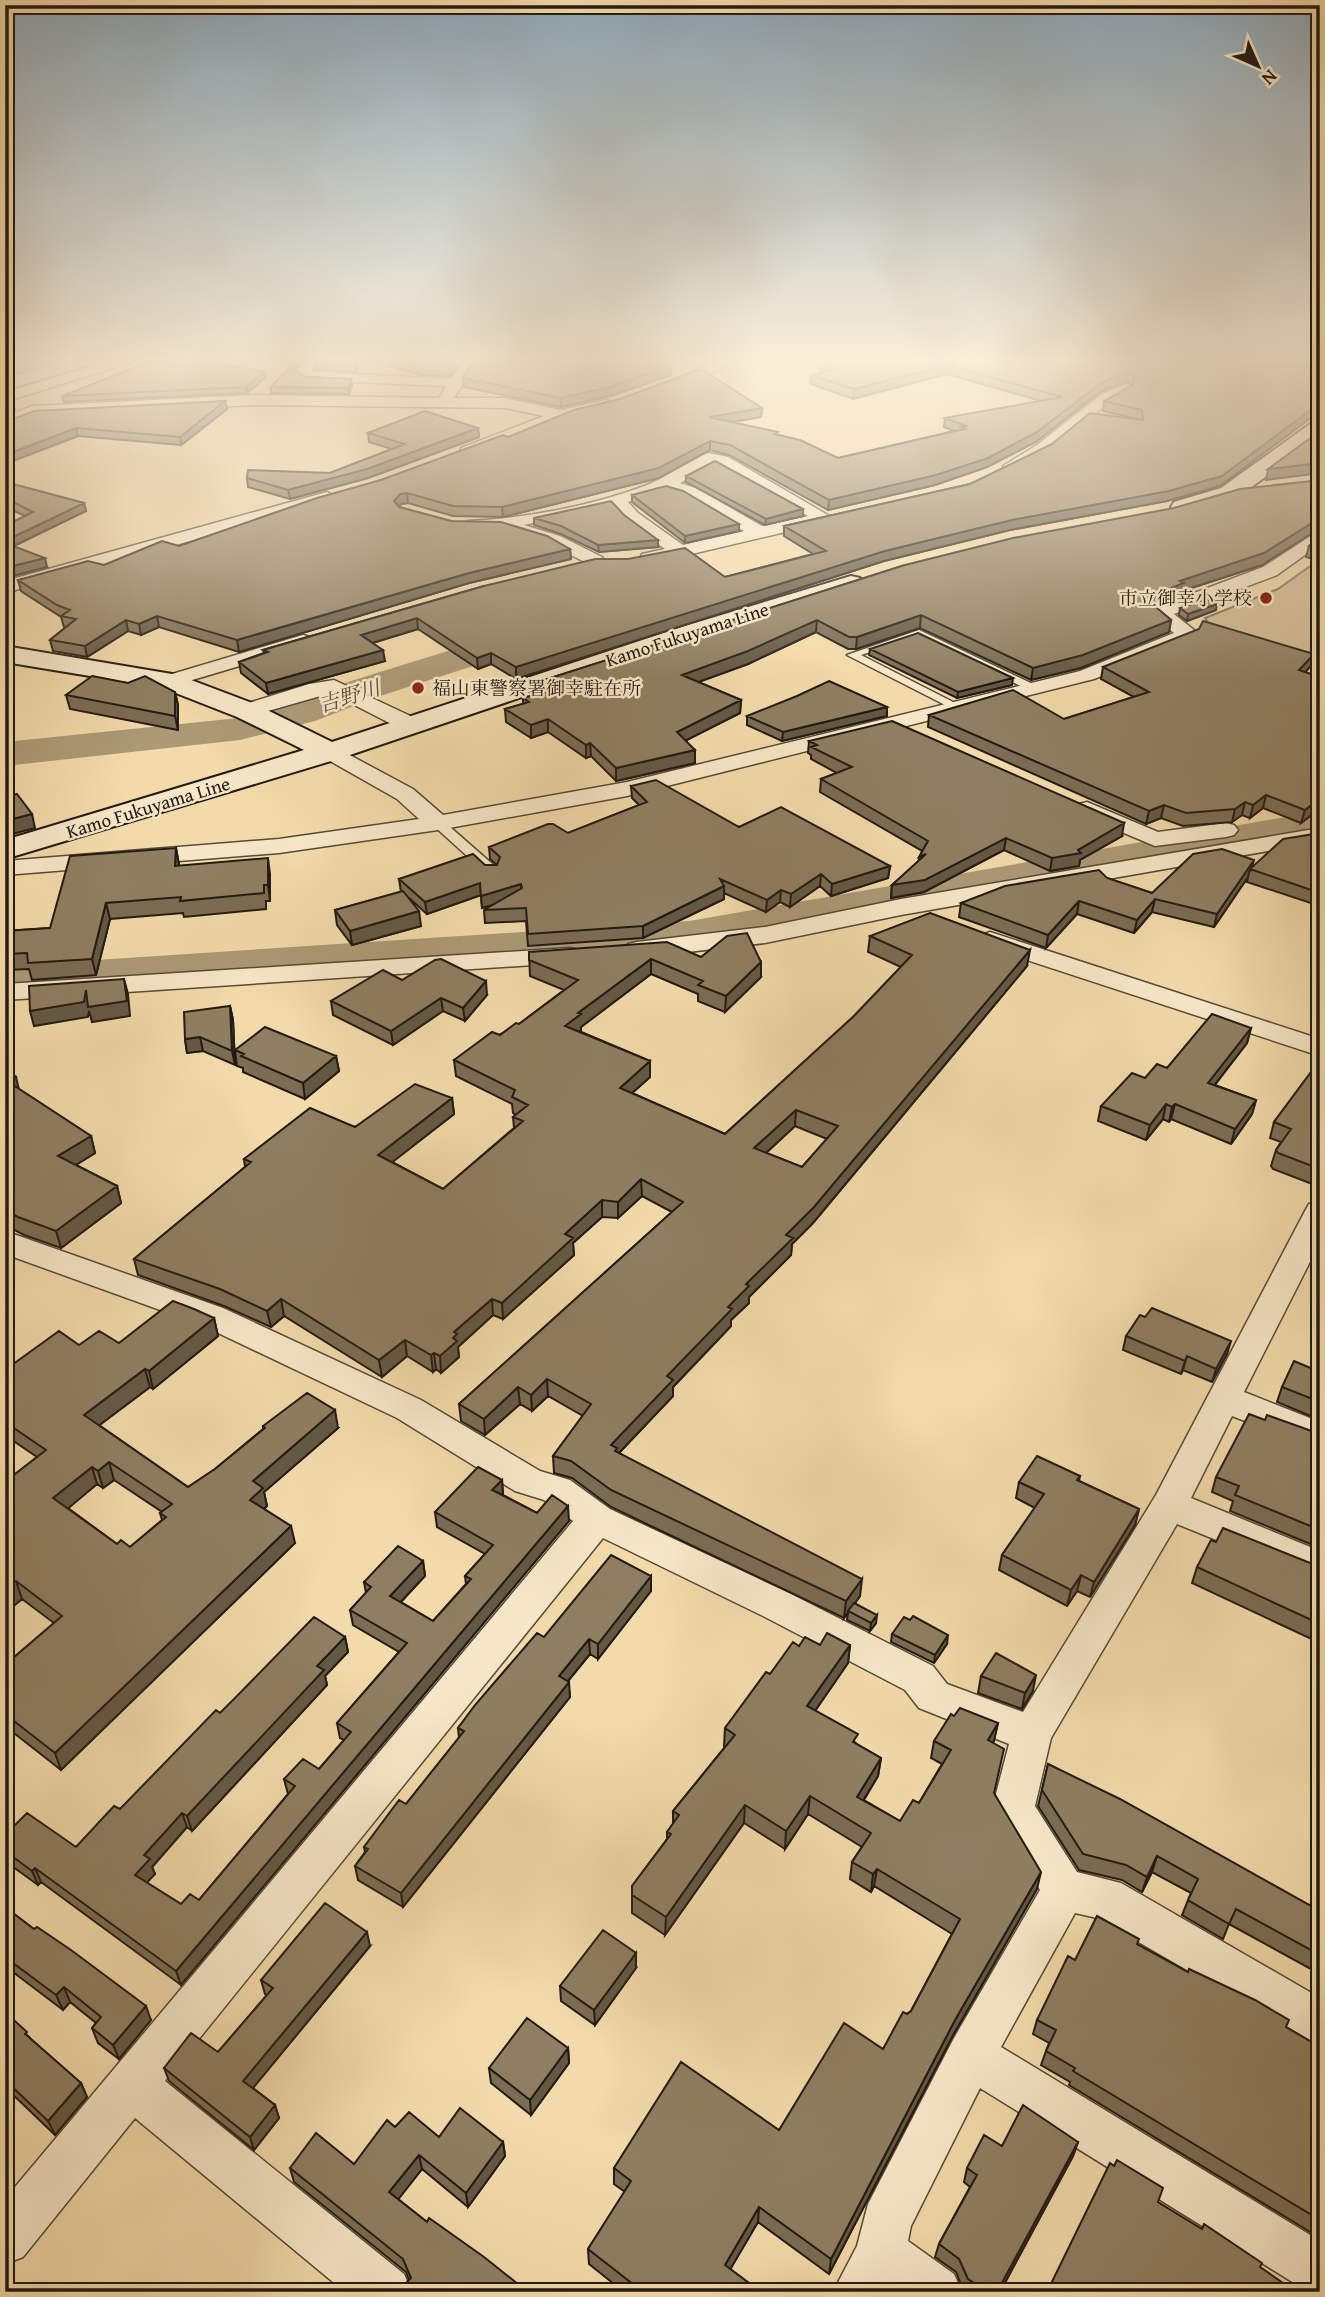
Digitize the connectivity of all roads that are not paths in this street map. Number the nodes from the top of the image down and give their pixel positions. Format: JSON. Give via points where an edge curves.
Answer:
{"nodes":[{"id":1,"x":700,"y":463,"type":"edge"},
{"id":2,"x":726,"y":463,"type":"edge"},
{"id":3,"x":1015,"y":463,"type":"edge"},
{"id":4,"x":1269,"y":463,"type":"edge"},
{"id":5,"x":999,"y":472,"type":"edge"},
{"id":6,"x":666,"y":484,"type":"junction"},
{"id":7,"x":1273,"y":490,"type":"edge"},
{"id":8,"x":343,"y":492,"type":"edge"},
{"id":9,"x":1229,"y":493,"type":"junction"},
{"id":10,"x":616,"y":499,"type":"junction"},
{"id":11,"x":5,"y":513,"type":"edge"},
{"id":12,"x":1158,"y":513,"type":"edge"},
{"id":13,"x":452,"y":524,"type":"edge"},
{"id":14,"x":503,"y":525,"type":"junction"},
{"id":15,"x":5,"y":529,"type":"edge"},
{"id":16,"x":761,"y":533,"type":"junction"},
{"id":17,"x":1320,"y":536,"type":"edge"},
{"id":18,"x":681,"y":552,"type":"junction"},
{"id":19,"x":595,"y":561,"type":"junction"},
{"id":20,"x":569,"y":568,"type":"edge"},
{"id":21,"x":881,"y":573,"type":"edge"},
{"id":22,"x":5,"y":587,"type":"edge"},
{"id":23,"x":320,"y":636,"type":"edge"},
{"id":24,"x":5,"y":653,"type":"edge"},
{"id":25,"x":169,"y":681,"type":"junction"},
{"id":26,"x":1033,"y":688,"type":"junction"},
{"id":27,"x":953,"y":706,"type":"junction"},
{"id":28,"x":262,"y":719,"type":"junction"},
{"id":29,"x":891,"y":722,"type":"junction"},
{"id":30,"x":413,"y":726,"type":"junction"},
{"id":31,"x":929,"y":739,"type":"edge"},
{"id":32,"x":331,"y":752,"type":"junction"},
{"id":33,"x":1067,"y":800,"type":"edge"},
{"id":34,"x":1320,"y":815,"type":"edge"},
{"id":35,"x":438,"y":822,"type":"junction"},
{"id":36,"x":1320,"y":835,"type":"edge"},
{"id":37,"x":5,"y":850,"type":"edge"},
{"id":38,"x":5,"y":868,"type":"edge"},
{"id":39,"x":494,"y":872,"type":"edge"},
{"id":40,"x":901,"y":907,"type":"junction"},
{"id":41,"x":5,"y":992,"type":"edge"},
{"id":42,"x":1320,"y":1048,"type":"edge"},
{"id":43,"x":1320,"y":1211,"type":"edge"},
{"id":44,"x":5,"y":1242,"type":"edge"},
{"id":45,"x":1223,"y":1398,"type":"junction"},
{"id":46,"x":1320,"y":1437,"type":"edge"},
{"id":47,"x":1169,"y":1505,"type":"junction"},
{"id":48,"x":597,"y":1519,"type":"junction"},
{"id":49,"x":1320,"y":1567,"type":"edge"},
{"id":50,"x":1032,"y":1734,"type":"junction"},
{"id":51,"x":1064,"y":1890,"type":"junction"},
{"id":52,"x":1320,"y":2024,"type":"edge"},
{"id":53,"x":971,"y":2055,"type":"junction"},
{"id":54,"x":131,"y":2084,"type":"junction"},
{"id":55,"x":5,"y":2239,"type":"edge"},
{"id":56,"x":1320,"y":2270,"type":"edge"},
{"id":57,"x":870,"y":2272,"type":"edge"},
{"id":58,"x":386,"y":2292,"type":"edge"},
{"id":59,"x":936,"y":2292,"type":"edge"}],
"edges":[{"from":1,"to":6,"type":"street"},
{"from":2,"to":16,"type":"street","via":[[830,517]]},
{"from":3,"to":5,"type":"street"},
{"from":4,"to":9,"type":"main road"},
{"from":6,"to":10,"type":"street"},
{"from":6,"to":16,"type":"street","via":[[690,492]]},
{"from":7,"to":9,"type":"street"},
{"from":8,"to":22,"type":"street"},
{"from":9,"to":12,"type":"main road"},
{"from":10,"to":14,"type":"street"},
{"from":10,"to":18,"type":"street","via":[[632,517]]},
{"from":11,"to":15,"type":"street","via":[[23,520]]},
{"from":13,"to":14,"type":"street"},
{"from":14,"to":19,"type":"street","via":[[554,540]]},
{"from":16,"to":18,"type":"street"},
{"from":17,"to":26,"type":"street","via":[[1270,570],[1159,613],[1189,634],[1087,675]]},
{"from":18,"to":19,"type":"street","via":[[623,562]]},
{"from":19,"to":20,"type":"street"},
{"from":21,"to":30,"type":"main road","name":"Kamo Fukuyama Line"},
{"from":23,"to":25,"type":"street"},
{"from":24,"to":25,"type":"main road"},
{"from":25,"to":28,"type":"main road"},
{"from":26,"to":27,"type":"street"},
{"from":26,"to":27,"type":"lane","via":[[919,633],[852,655]]},
{"from":27,"to":29,"type":"street"},
{"from":28,"to":30,"type":"street","via":[[316,688],[334,685]]},
{"from":28,"to":32,"type":"main road"},
{"from":29,"to":31,"type":"street"},
{"from":29,"to":35,"type":"street","via":[[627,789]]},
{"from":30,"to":32,"type":"main road","name":"Kamo Fukuyama Line"},
{"from":32,"to":35,"type":"street","via":[[405,794]]},
{"from":32,"to":37,"type":"main road","name":"Kamo Fukuyama Line"},
{"from":33,"to":34,"type":"street","via":[[1163,841]]},
{"from":35,"to":38,"type":"street","via":[[279,846]]},
{"from":35,"to":39,"type":"lane"},
{"from":36,"to":40,"type":"street"},
{"from":40,"to":41,"type":"street","via":[[765,935],[602,953]]},
{"from":40,"to":42,"type":"street","via":[[1050,962]]},
{"from":43,"to":45,"type":"street"},
{"from":44,"to":48,"type":"street","via":[[211,1317],[409,1409],[528,1481],[557,1490]]},
{"from":45,"to":46,"type":"street"},
{"from":45,"to":47,"type":"street"},
{"from":47,"to":49,"type":"street"},
{"from":47,"to":50,"type":"street"},
{"from":48,"to":50,"type":"street","via":[[919,1678],[933,1696]]},
{"from":48,"to":54,"type":"street"},
{"from":50,"to":51,"type":"street","via":[[1013,1809]]},
{"from":51,"to":52,"type":"street","via":[[1105,1898]]},
{"from":51,"to":53,"type":"street"},
{"from":53,"to":56,"type":"street"},
{"from":53,"to":57,"type":"street","via":[[886,2222]]},
{"from":54,"to":55,"type":"street"},
{"from":54,"to":58,"type":"street"},
{"from":57,"to":59,"type":"street"}]}
